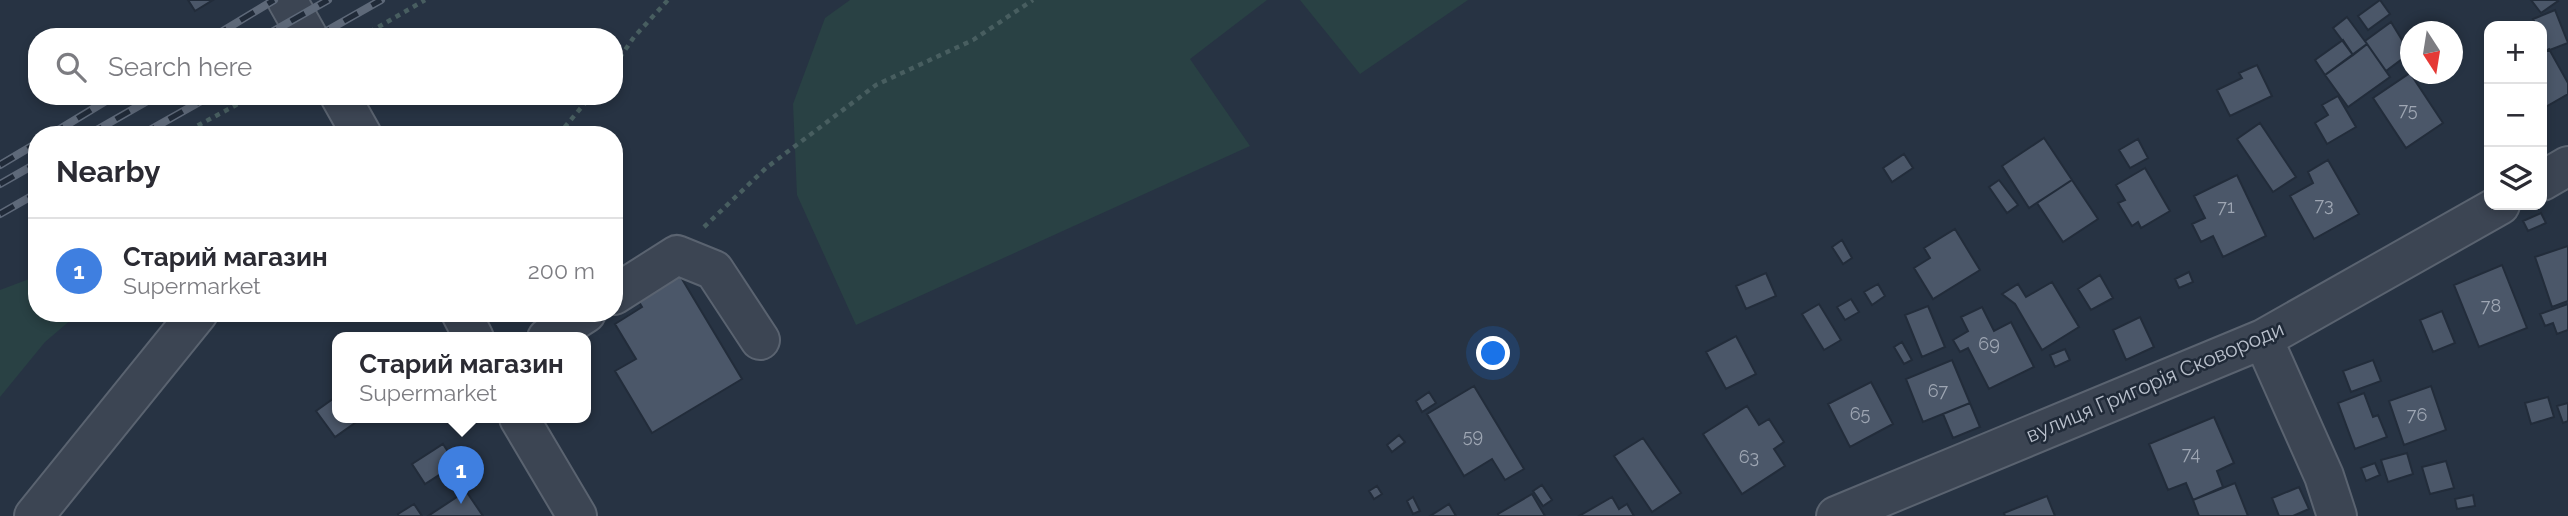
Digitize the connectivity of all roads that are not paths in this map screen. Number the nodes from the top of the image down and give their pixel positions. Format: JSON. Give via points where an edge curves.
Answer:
{"nodes":[{"id":1,"x":287,"y":0,"type":"edge"},
{"id":2,"x":303,"y":28,"type":"edge"},
{"id":3,"x":345,"y":105,"type":"edge"},
{"id":4,"x":357,"y":126,"type":"edge"},
{"id":5,"x":2568,"y":166,"type":"edge"},
{"id":6,"x":2547,"y":178,"type":"edge"},
{"id":7,"x":2491,"y":210,"type":"edge"},
{"id":8,"x":623,"y":289,"type":"edge"},
{"id":9,"x":191,"y":322,"type":"edge"},
{"id":10,"x":572,"y":322,"type":"edge"},
{"id":11,"x":556,"y":332,"type":"edge"},
{"id":12,"x":2263,"y":339,"type":"junction"},
{"id":13,"x":760,"y":340,"type":"dead end"},
{"id":14,"x":522,"y":423,"type":"edge"},
{"id":15,"x":34,"y":516,"type":"edge"},
{"id":16,"x":577,"y":516,"type":"edge"},
{"id":17,"x":1836,"y":516,"type":"edge"},
{"id":18,"x":2337,"y":516,"type":"edge"}],
"edges":[{"from":1,"to":2,"type":"street"},
{"from":3,"to":4,"type":"street"},
{"from":5,"to":6,"type":"street"},
{"from":7,"to":12,"type":"street","name":"вулиця Григорія Сковороди"},
{"from":8,"to":13,"type":"street","via":[[677,255],[714,270]]},
{"from":9,"to":15,"type":"street"},
{"from":10,"to":11,"type":"street"},
{"from":12,"to":17,"type":"street","name":"вулиця Григорія Сковороди"},
{"from":12,"to":18,"type":"street"},
{"from":14,"to":16,"type":"street"}]}
